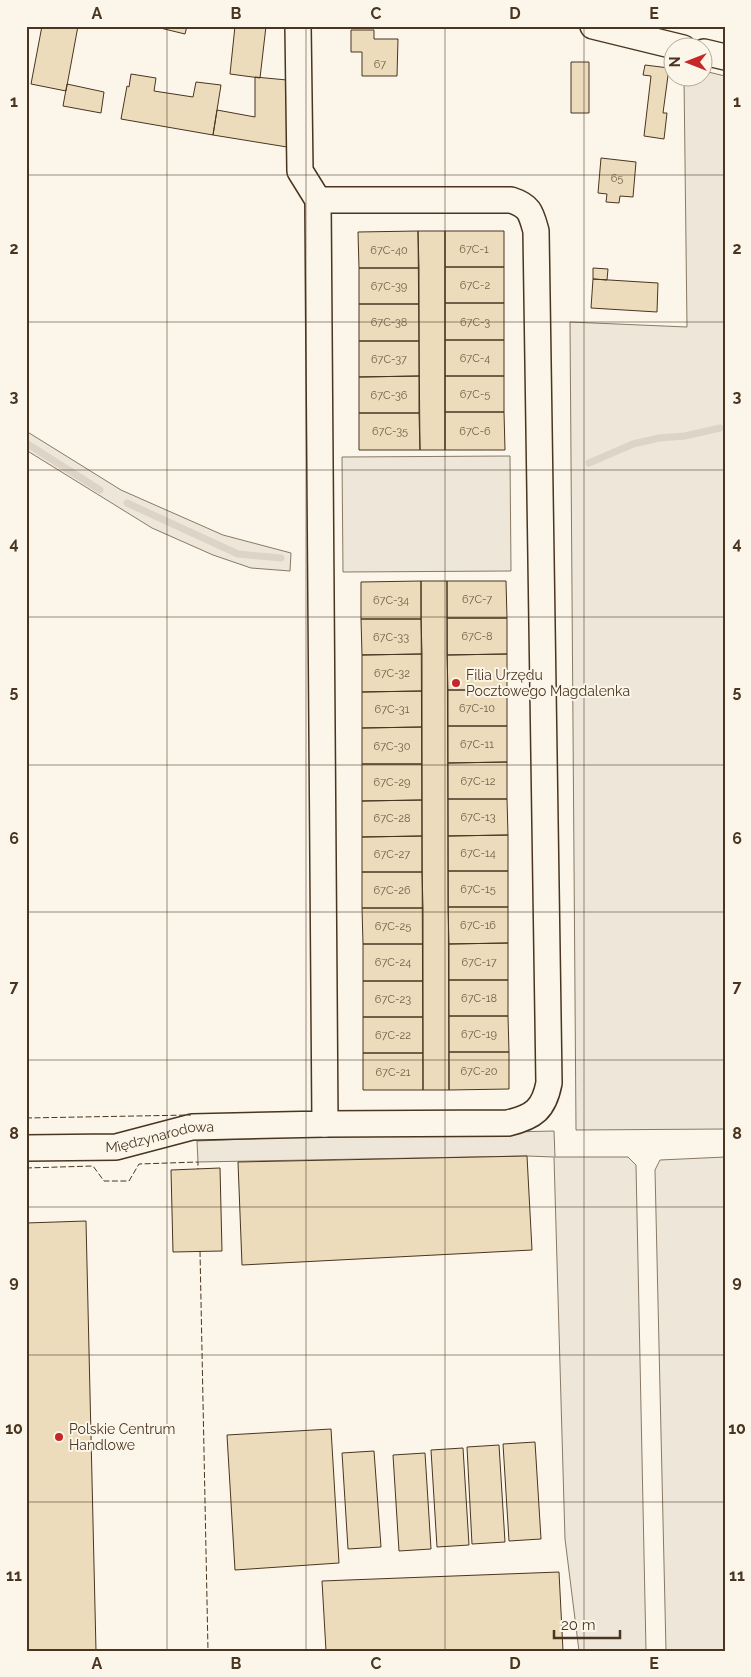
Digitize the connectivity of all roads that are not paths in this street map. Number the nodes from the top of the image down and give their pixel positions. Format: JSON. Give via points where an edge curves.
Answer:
{"nodes":[{"id":1,"x":298,"y":26,"type":"edge"},
{"id":2,"x":594,"y":26,"type":"edge"},
{"id":3,"x":664,"y":43,"type":"edge"},
{"id":4,"x":318,"y":200,"type":"junction"},
{"id":5,"x":325,"y":1124,"type":"junction"},
{"id":6,"x":26,"y":1148,"type":"edge"}],
"edges":[{"from":1,"to":4,"type":"street","via":[[300,171]]},
{"from":2,"to":3,"type":"street"},
{"from":4,"to":5,"type":"street"},
{"from":4,"to":5,"type":"street","name":"Międzynarodowa","via":[[511,200],[526,207],[536,231],[549,1083],[540,1108],[522,1120],[508,1123]]},
{"from":5,"to":6,"type":"street","name":"Międzynarodowa","via":[[192,1127],[116,1146]]}]}
